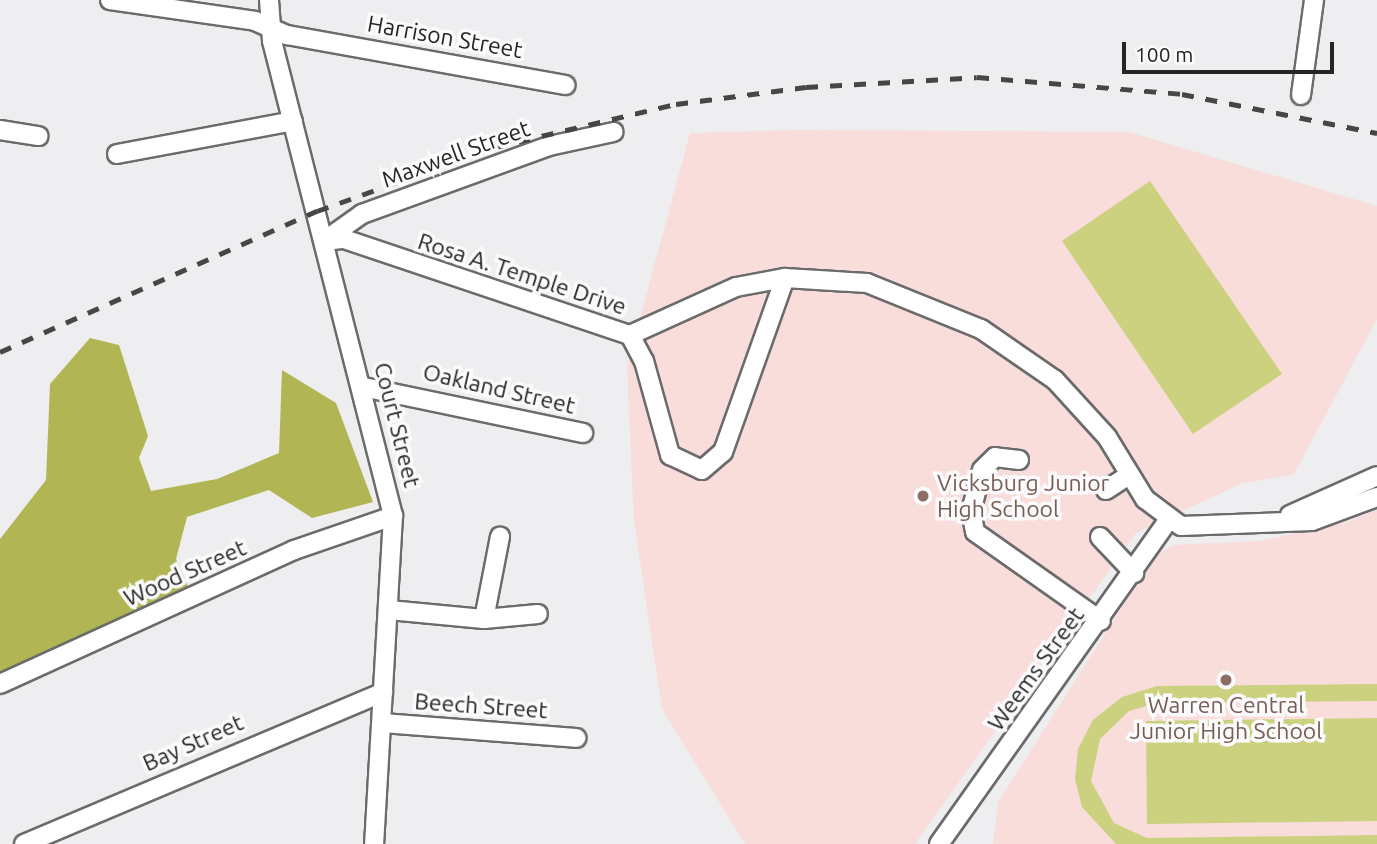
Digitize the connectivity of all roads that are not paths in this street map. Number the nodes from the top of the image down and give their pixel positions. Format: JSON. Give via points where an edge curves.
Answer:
{"nodes":[{"id":1,"x":110,"y":0,"type":"edge"},
{"id":2,"x":270,"y":0,"type":"edge"},
{"id":3,"x":1314,"y":0,"type":"edge"},
{"id":4,"x":270,"y":27,"type":"junction"},
{"id":5,"x":566,"y":85,"type":"dead end"},
{"id":6,"x":1301,"y":95,"type":"dead end"},
{"id":7,"x":293,"y":121,"type":"junction"},
{"id":8,"x":0,"y":130,"type":"edge"},
{"id":9,"x":612,"y":132,"type":"dead end"},
{"id":10,"x":39,"y":136,"type":"dead end"},
{"id":11,"x":117,"y":153,"type":"dead end"},
{"id":12,"x":324,"y":241,"type":"junction"},
{"id":13,"x":785,"y":278,"type":"junction"},
{"id":14,"x":629,"y":335,"type":"junction"},
{"id":15,"x":363,"y":387,"type":"junction"},
{"id":16,"x":583,"y":433,"type":"dead end"},
{"id":17,"x":1019,"y":460,"type":"dead end"},
{"id":18,"x":1129,"y":475,"type":"junction"},
{"id":19,"x":1377,"y":476,"type":"edge"},
{"id":20,"x":1106,"y":490,"type":"dead end"},
{"id":21,"x":1377,"y":497,"type":"edge"},
{"id":22,"x":393,"y":516,"type":"junction"},
{"id":23,"x":1168,"y":520,"type":"junction"},
{"id":24,"x":1273,"y":521,"type":"junction"},
{"id":25,"x":500,"y":537,"type":"dead end"},
{"id":26,"x":1100,"y":537,"type":"dead end"},
{"id":27,"x":1134,"y":573,"type":"junction"},
{"id":28,"x":389,"y":610,"type":"junction"},
{"id":29,"x":538,"y":614,"type":"dead end"},
{"id":30,"x":484,"y":619,"type":"junction"},
{"id":31,"x":1101,"y":621,"type":"junction"},
{"id":32,"x":0,"y":684,"type":"edge"},
{"id":33,"x":383,"y":692,"type":"junction"},
{"id":34,"x":382,"y":723,"type":"junction"},
{"id":35,"x":576,"y":738,"type":"dead end"},
{"id":36,"x":24,"y":844,"type":"edge"},
{"id":37,"x":374,"y":844,"type":"edge"},
{"id":38,"x":939,"y":844,"type":"edge"}],
"edges":[{"from":1,"to":4,"type":"street","name":"Harrison Street"},
{"from":2,"to":4,"type":"street","name":"Court Street"},
{"from":3,"to":6,"type":"street"},
{"from":4,"to":5,"type":"street","name":"Harrison Street"},
{"from":4,"to":7,"type":"street","name":"Court Street"},
{"from":7,"to":11,"type":"street"},
{"from":7,"to":12,"type":"street","name":"Court Street"},
{"from":8,"to":10,"type":"street"},
{"from":9,"to":12,"type":"street","name":"Maxwell Street","via":[[549,146],[362,214]]},
{"from":12,"to":14,"type":"street","name":"Rosa A. Temple Drive","via":[[344,239]]},
{"from":12,"to":15,"type":"street","name":"Court Street"},
{"from":13,"to":14,"type":"street","name":"Rosa A. Temple Drive","via":[[699,299]]},
{"from":13,"to":14,"type":"street","via":[[723,452],[702,470],[670,455],[644,361]]},
{"from":13,"to":18,"type":"street","name":"Rosa A. Temple Drive","via":[[867,283],[981,329],[1080,405]]},
{"from":15,"to":16,"type":"street","name":"Oakland Street"},
{"from":15,"to":22,"type":"street","name":"Court Street"},
{"from":17,"to":31,"type":"street","via":[[995,457],[982,470],[971,511],[975,532]]},
{"from":18,"to":20,"type":"street"},
{"from":18,"to":23,"type":"street","name":"Rosa A. Temple Drive"},
{"from":19,"to":24,"type":"street","via":[[1340,498]]},
{"from":21,"to":24,"type":"street","via":[[1312,521]]},
{"from":22,"to":28,"type":"street","name":"Court Street"},
{"from":22,"to":32,"type":"street","name":"Wood Street","via":[[294,550]]},
{"from":23,"to":24,"type":"street","via":[[1193,529]]},
{"from":23,"to":27,"type":"street","name":"Weems Street"},
{"from":25,"to":30,"type":"street"},
{"from":26,"to":27,"type":"street"},
{"from":27,"to":31,"type":"street","name":"Weems Street"},
{"from":28,"to":30,"type":"street"},
{"from":28,"to":33,"type":"street","name":"Court Street"},
{"from":29,"to":30,"type":"street"},
{"from":31,"to":38,"type":"street","name":"Weems Street"},
{"from":33,"to":34,"type":"street","name":"Court Street"},
{"from":33,"to":36,"type":"street","name":"Bay Street"},
{"from":34,"to":35,"type":"street","name":"Beech Street"},
{"from":34,"to":37,"type":"street","name":"Court Street"}]}
